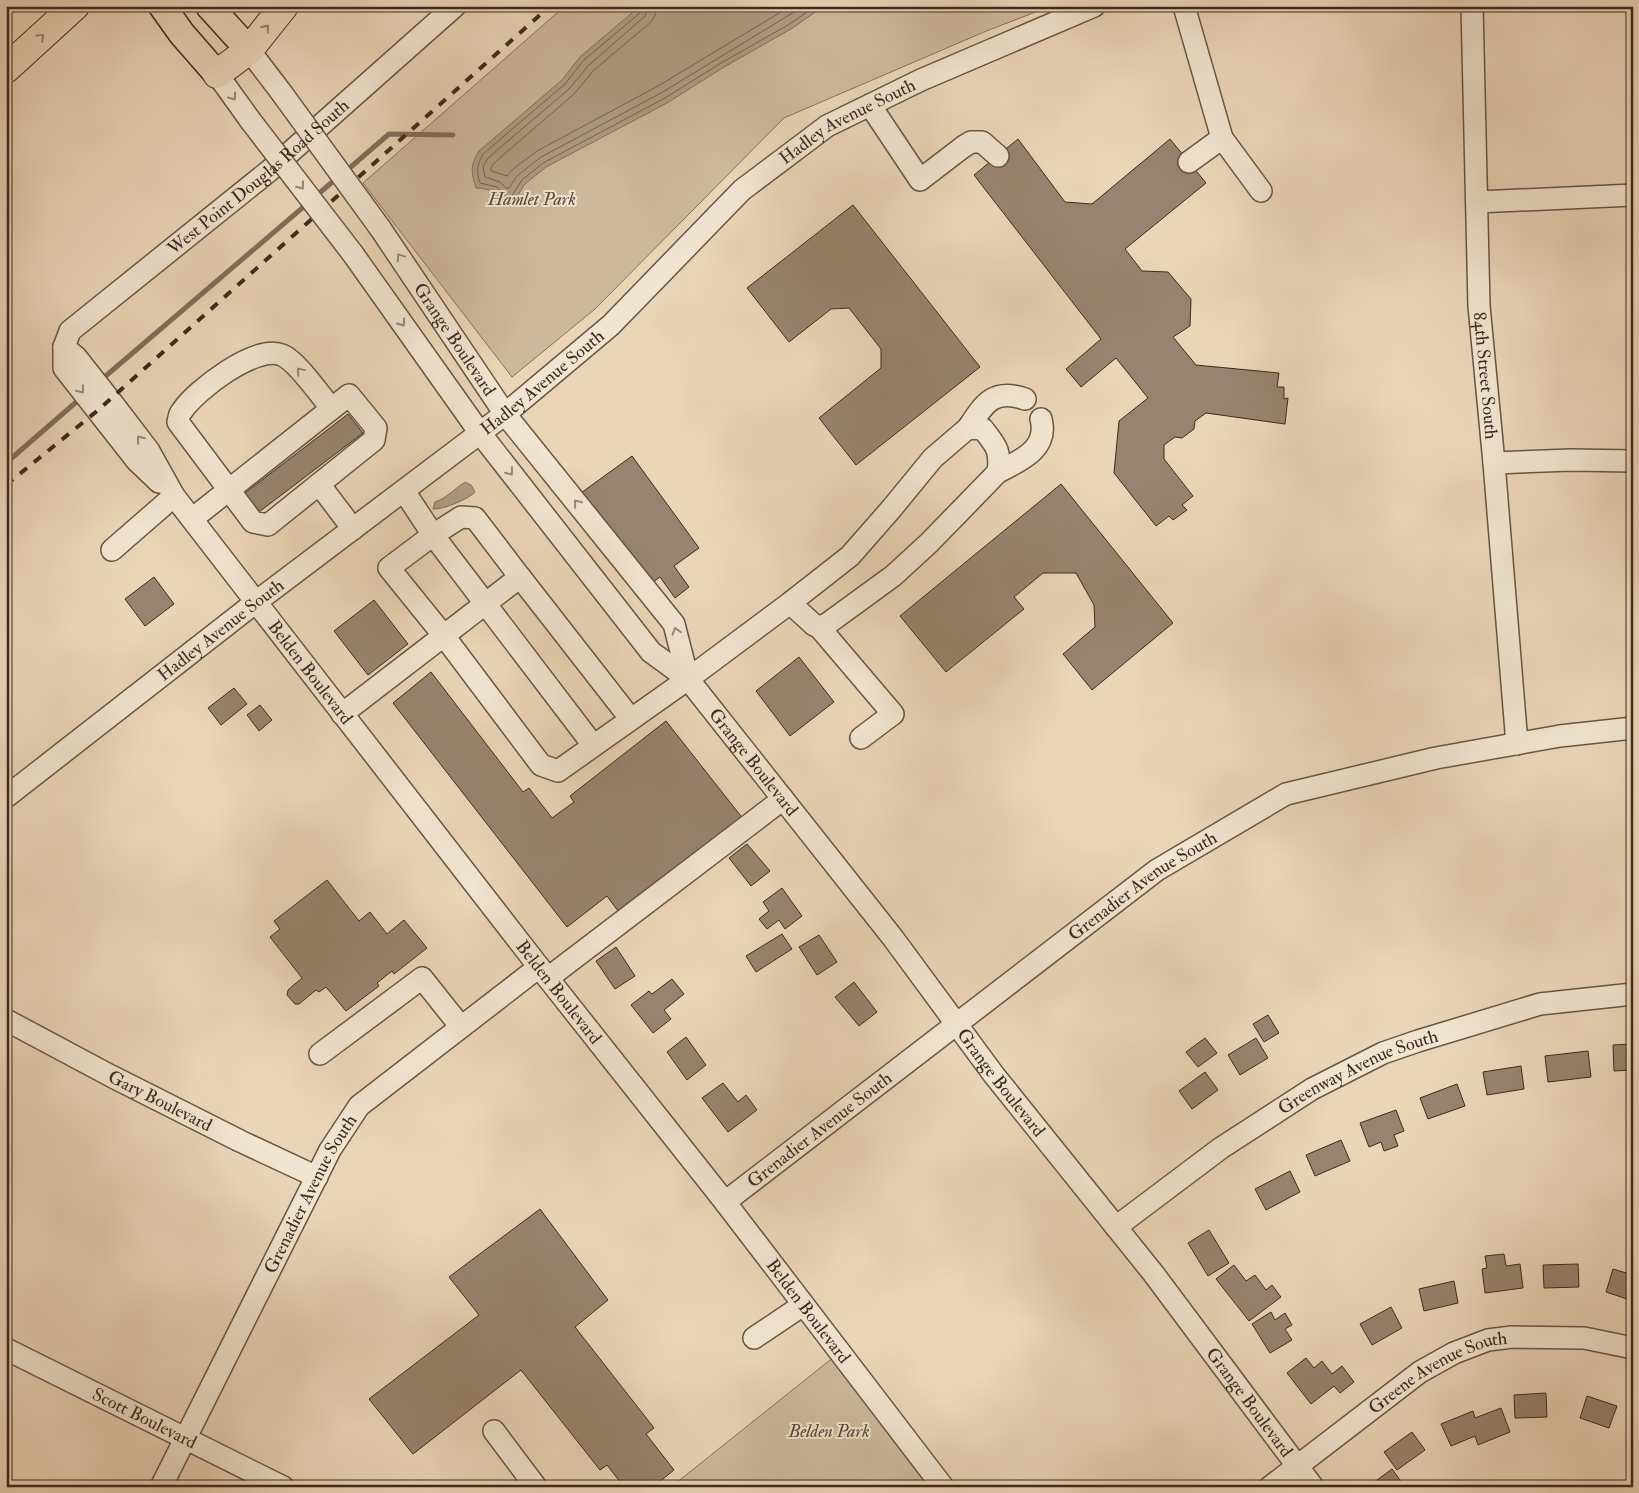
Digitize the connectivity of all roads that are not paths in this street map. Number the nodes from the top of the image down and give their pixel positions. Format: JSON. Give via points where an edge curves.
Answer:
{"nodes":[{"id":1,"x":75,"y":6,"type":"edge"},
{"id":2,"x":162,"y":6,"type":"edge"},
{"id":3,"x":284,"y":6,"type":"edge"},
{"id":4,"x":455,"y":6,"type":"edge"},
{"id":5,"x":1094,"y":6,"type":"edge"},
{"id":6,"x":1184,"y":6,"type":"edge"},
{"id":7,"x":1472,"y":6,"type":"edge"},
{"id":8,"x":210,"y":8,"type":"edge"},
{"id":9,"x":248,"y":50,"type":"junction"},
{"id":10,"x":6,"y":69,"type":"edge"},
{"id":11,"x":217,"y":74,"type":"junction"},
{"id":12,"x":870,"y":105,"type":"junction"},
{"id":13,"x":1222,"y":138,"type":"junction"},
{"id":14,"x":998,"y":156,"type":"dead end"},
{"id":15,"x":1189,"y":162,"type":"dead end"},
{"id":16,"x":1261,"y":191,"type":"dead end"},
{"id":17,"x":1633,"y":195,"type":"edge"},
{"id":18,"x":1477,"y":202,"type":"junction"},
{"id":19,"x":64,"y":347,"type":"joint"},
{"id":20,"x":1025,"y":399,"type":"dead end"},
{"id":21,"x":331,"y":408,"type":"junction"},
{"id":22,"x":505,"y":414,"type":"junction"},
{"id":23,"x":1041,"y":419,"type":"dead end"},
{"id":24,"x":968,"y":428,"type":"junction"},
{"id":25,"x":480,"y":434,"type":"junction"},
{"id":26,"x":1633,"y":461,"type":"edge"},
{"id":27,"x":1494,"y":463,"type":"junction"},
{"id":28,"x":998,"y":472,"type":"junction"},
{"id":29,"x":319,"y":484,"type":"junction"},
{"id":30,"x":229,"y":490,"type":"junction"},
{"id":31,"x":404,"y":491,"type":"junction"},
{"id":32,"x":174,"y":496,"type":"junction"},
{"id":33,"x":192,"y":519,"type":"junction"},
{"id":34,"x":353,"y":529,"type":"junction"},
{"id":35,"x":433,"y":535,"type":"junction"},
{"id":36,"x":112,"y":550,"type":"dead end"},
{"id":37,"x":520,"y":577,"type":"junction"},
{"id":38,"x":256,"y":602,"type":"junction"},
{"id":39,"x":790,"y":603,"type":"junction"},
{"id":40,"x":486,"y":604,"type":"junction"},
{"id":41,"x":820,"y":627,"type":"junction"},
{"id":42,"x":444,"y":636,"type":"junction"},
{"id":43,"x":688,"y":678,"type":"junction"},
{"id":44,"x":342,"y":714,"type":"junction"},
{"id":45,"x":630,"y":718,"type":"junction"},
{"id":46,"x":1633,"y":728,"type":"edge"},
{"id":47,"x":861,"y":738,"type":"dead end"},
{"id":48,"x":1517,"y":744,"type":"junction"},
{"id":49,"x":593,"y":745,"type":"junction"},
{"id":50,"x":6,"y":798,"type":"edge"},
{"id":51,"x":783,"y":799,"type":"junction"},
{"id":52,"x":544,"y":973,"type":"junction"},
{"id":53,"x":1633,"y":994,"type":"edge"},
{"id":54,"x":6,"y":1020,"type":"edge"},
{"id":55,"x":956,"y":1024,"type":"junction"},
{"id":56,"x":461,"y":1027,"type":"junction"},
{"id":57,"x":320,"y":1054,"type":"dead end"},
{"id":58,"x":317,"y":1177,"type":"junction"},
{"id":59,"x":725,"y":1202,"type":"junction"},
{"id":60,"x":1116,"y":1227,"type":"junction"},
{"id":61,"x":803,"y":1305,"type":"junction"},
{"id":62,"x":754,"y":1338,"type":"dead end"},
{"id":63,"x":6,"y":1348,"type":"edge"},
{"id":64,"x":1633,"y":1348,"type":"edge"},
{"id":65,"x":494,"y":1430,"type":"dead end"},
{"id":66,"x":185,"y":1438,"type":"junction"},
{"id":67,"x":1297,"y":1467,"type":"junction"},
{"id":68,"x":162,"y":1487,"type":"edge"},
{"id":69,"x":283,"y":1487,"type":"edge"},
{"id":70,"x":536,"y":1487,"type":"edge"},
{"id":71,"x":943,"y":1487,"type":"edge"},
{"id":72,"x":1270,"y":1487,"type":"edge"},
{"id":73,"x":1313,"y":1487,"type":"edge"}],
"edges":[{"from":10,"to":1,"type":"highway","one_way":true},
{"from":2,"to":11,"type":"main road"},
{"from":9,"to":3,"type":"highway","one_way":true},
{"from":4,"to":19,"type":"street","name":"West Point Douglas Road South","via":[[269,171],[70,331]]},
{"from":5,"to":12,"type":"street","name":"Hadley Avenue South"},
{"from":6,"to":13,"type":"street"},
{"from":7,"to":18,"type":"street","name":"84th Street South"},
{"from":8,"to":9,"type":"main road"},
{"from":9,"to":11,"type":"highway"},
{"from":22,"to":9,"type":"street","name":"Grange Boulevard","one_way":true,"bridge":true,"via":[[380,228]]},
{"from":11,"to":25,"type":"street","name":"Grange Boulevard","one_way":true,"bridge":true,"via":[[353,254]]},
{"from":12,"to":14,"type":"street","via":[[920,180],[971,142],[982,142]]},
{"from":12,"to":22,"type":"street","name":"Hadley Avenue South","via":[[827,126],[742,190],[610,325]]},
{"from":13,"to":15,"type":"street"},
{"from":13,"to":16,"type":"street"},
{"from":17,"to":18,"type":"street"},
{"from":18,"to":27,"type":"street","name":"84th Street South","via":[[1479,306]]},
{"from":19,"to":32,"type":"street","name":"Belden Boulevard","via":[[64,368],[137,461]]},
{"from":20,"to":24,"type":"street","via":[[1011,394],[1001,395],[988,403]]},
{"from":21,"to":29,"type":"street","via":[[349,395],[376,428],[374,440]]},
{"from":21,"to":30,"type":"street"},
{"from":21,"to":30,"type":"street","one_way":true,"via":[[290,359],[269,352],[229,369],[194,397],[180,412],[178,422]]},
{"from":22,"to":25,"type":"street","name":"Hadley Avenue South"},
{"from":43,"to":22,"type":"street","name":"Grange Boulevard","one_way":true,"via":[[674,624]]},
{"from":23,"to":28,"type":"street","via":[[1041,438],[1034,449]]},
{"from":24,"to":28,"type":"street","via":[[983,429],[996,446],[1000,459]]},
{"from":24,"to":39,"type":"street","via":[[933,458],[850,556]]},
{"from":25,"to":31,"type":"street","name":"Hadley Avenue South"},
{"from":25,"to":43,"type":"street","name":"Grange Boulevard","one_way":true,"via":[[651,652]]},
{"from":26,"to":27,"type":"street"},
{"from":27,"to":48,"type":"street","name":"84th Street South"},
{"from":28,"to":41,"type":"street","via":[[893,576]]},
{"from":29,"to":30,"type":"street","via":[[268,525],[253,522]]},
{"from":29,"to":34,"type":"street"},
{"from":30,"to":33,"type":"street"},
{"from":31,"to":34,"type":"street","name":"Hadley Avenue South"},
{"from":31,"to":35,"type":"street"},
{"from":32,"to":33,"type":"street","name":"Belden Boulevard"},
{"from":32,"to":36,"type":"street"},
{"from":33,"to":38,"type":"street","name":"Belden Boulevard"},
{"from":34,"to":38,"type":"street","name":"Hadley Avenue South"},
{"from":35,"to":37,"type":"street","via":[[462,517],[475,518]]},
{"from":35,"to":40,"type":"street"},
{"from":35,"to":42,"type":"street","via":[[390,568]]},
{"from":37,"to":40,"type":"street"},
{"from":37,"to":45,"type":"street"},
{"from":38,"to":44,"type":"street","name":"Belden Boulevard"},
{"from":38,"to":50,"type":"street","name":"Hadley Avenue South"},
{"from":39,"to":41,"type":"street"},
{"from":39,"to":43,"type":"street"},
{"from":40,"to":42,"type":"street"},
{"from":40,"to":49,"type":"street"},
{"from":41,"to":47,"type":"street","via":[[893,714]]},
{"from":42,"to":44,"type":"street"},
{"from":42,"to":49,"type":"street","via":[[541,765],[558,771]]},
{"from":43,"to":45,"type":"street"},
{"from":43,"to":51,"type":"street","name":"Grange Boulevard"},
{"from":44,"to":52,"type":"street","name":"Belden Boulevard"},
{"from":45,"to":49,"type":"street"},
{"from":46,"to":48,"type":"street","name":"Grenadier Avenue South"},
{"from":48,"to":55,"type":"street","name":"Grenadier Avenue South","via":[[1436,758],[1286,794],[1157,870]]},
{"from":51,"to":52,"type":"street","name":"Grenadier Avenue South"},
{"from":51,"to":55,"type":"street","name":"Grange Boulevard"},
{"from":52,"to":56,"type":"street","name":"Grenadier Avenue South"},
{"from":52,"to":59,"type":"street","name":"Belden Boulevard"},
{"from":53,"to":60,"type":"street","name":"Greenway Avenue South","via":[[1540,1004],[1383,1053],[1312,1089],[1246,1132]]},
{"from":54,"to":58,"type":"street","name":"Gary Boulevard","via":[[110,1076]]},
{"from":55,"to":59,"type":"street","name":"Grenadier Avenue South"},
{"from":55,"to":60,"type":"street","name":"Grange Boulevard"},
{"from":56,"to":57,"type":"street","via":[[422,978]]},
{"from":56,"to":58,"type":"street","name":"Grenadier Avenue South","via":[[359,1106],[330,1150]]},
{"from":58,"to":66,"type":"street","name":"Grenadier Avenue South"},
{"from":59,"to":61,"type":"street","name":"Belden Boulevard"},
{"from":60,"to":67,"type":"street","name":"Grange Boulevard"},
{"from":61,"to":62,"type":"street"},
{"from":61,"to":71,"type":"street","name":"Belden Boulevard"},
{"from":63,"to":66,"type":"street","name":"Scott Boulevard"},
{"from":64,"to":67,"type":"street","name":"Greene Avenue South","via":[[1584,1338],[1488,1340],[1454,1353],[1420,1372]]},
{"from":65,"to":70,"type":"street"},
{"from":66,"to":68,"type":"street","name":"Grenadier Avenue South"},
{"from":66,"to":69,"type":"street","name":"Scott Boulevard"},
{"from":67,"to":72,"type":"street","name":"Greene Avenue South"},
{"from":67,"to":73,"type":"street","name":"Grange Boulevard"}]}
